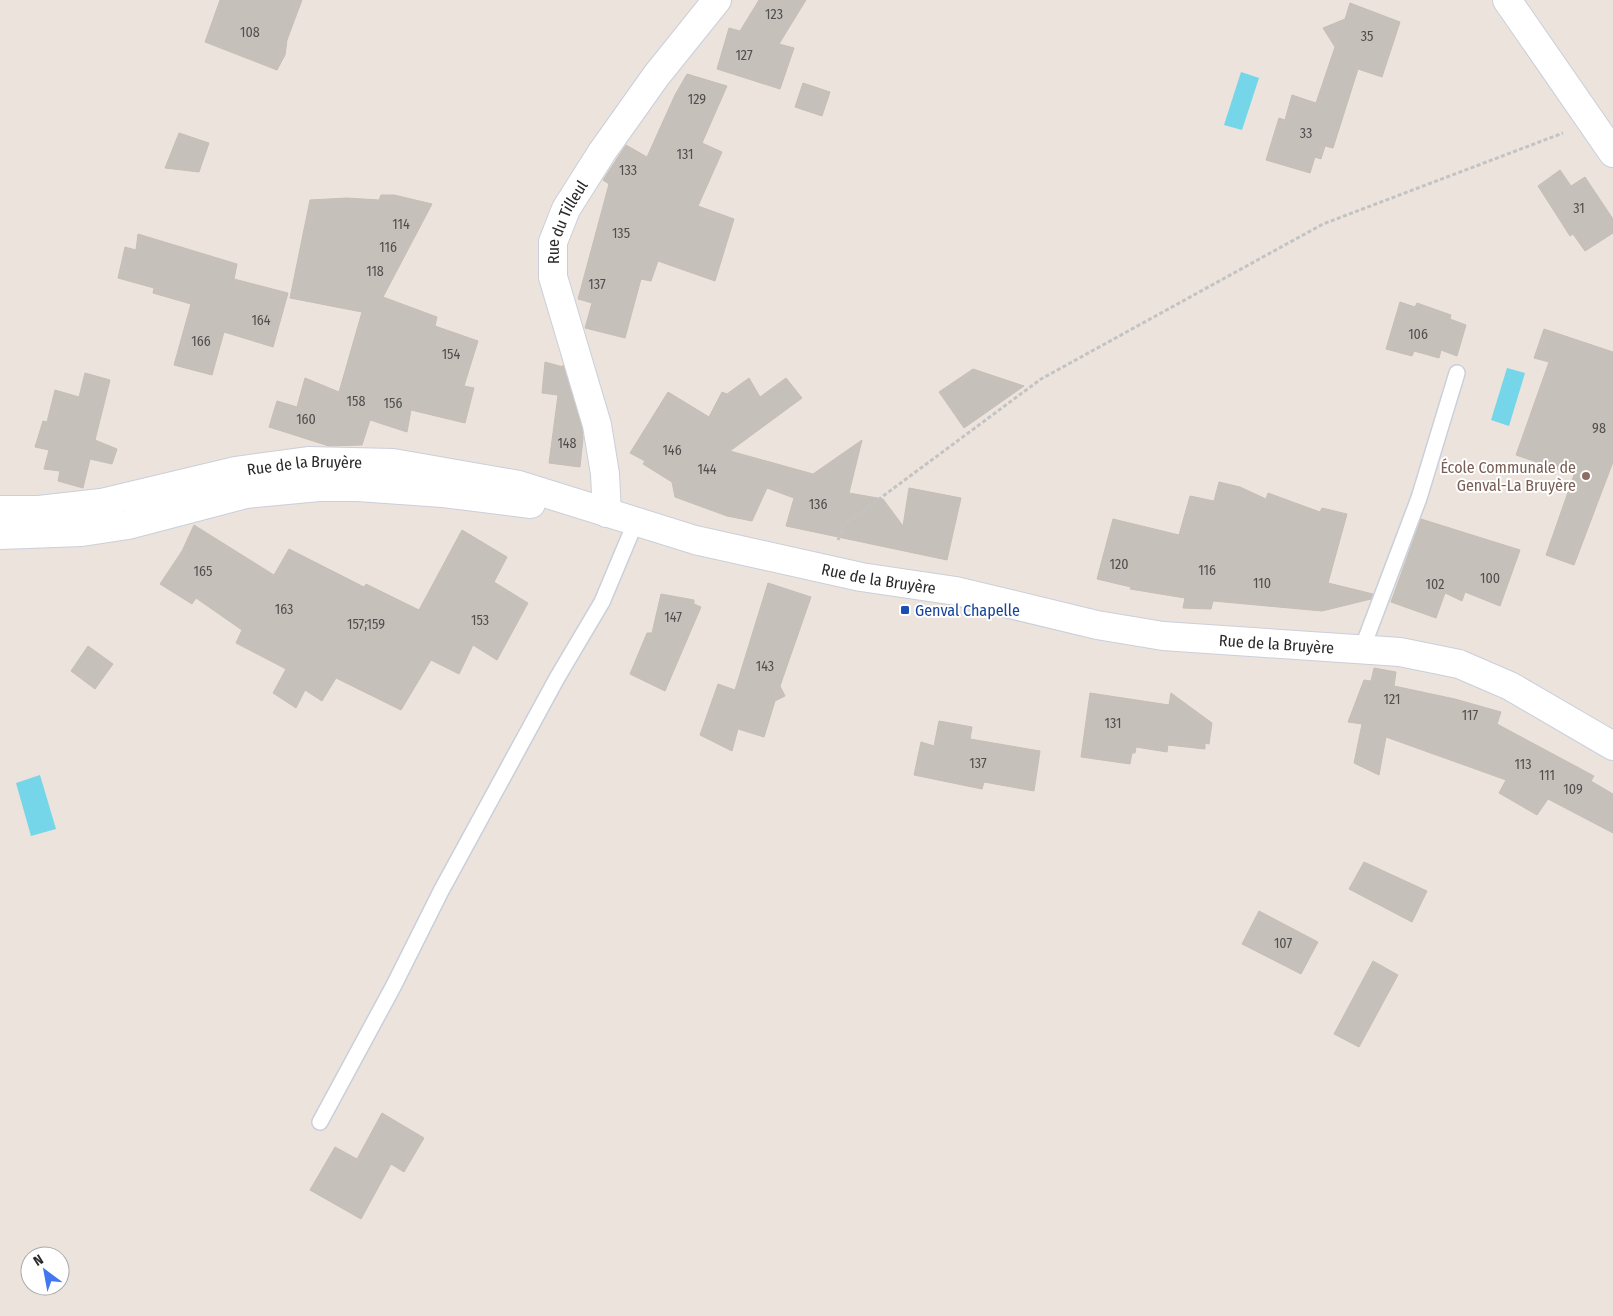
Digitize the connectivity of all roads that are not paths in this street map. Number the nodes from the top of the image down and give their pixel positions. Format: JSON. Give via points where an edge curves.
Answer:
{"nodes":[{"id":1,"x":716,"y":0,"type":"edge"},
{"id":2,"x":1507,"y":0,"type":"edge"},
{"id":3,"x":1613,"y":153,"type":"edge"},
{"id":4,"x":1457,"y":372,"type":"dead end"},
{"id":5,"x":0,"y":510,"type":"edge"},
{"id":6,"x":607,"y":513,"type":"junction"},
{"id":7,"x":636,"y":522,"type":"junction"},
{"id":8,"x":0,"y":535,"type":"edge"},
{"id":9,"x":1362,"y":649,"type":"junction"},
{"id":10,"x":1613,"y":746,"type":"edge"},
{"id":11,"x":320,"y":1122,"type":"dead end"}],
"edges":[{"from":1,"to":6,"type":"main road","name":"Rue du Tilleul","via":[[602,152],[566,209],[553,242],[553,277],[596,425],[605,474]]},
{"from":2,"to":3,"type":"main road"},
{"from":4,"to":9,"type":"lane","via":[[1418,498]]},
{"from":5,"to":6,"type":"main road","name":"Rue de la Bruyère","via":[[39,510],[101,503],[235,471],[308,461],[393,463],[481,477],[519,485]]},
{"from":6,"to":7,"type":"main road","name":"Rue de la Bruyère"},
{"from":6,"to":8,"type":"main road","name":"Rue de la Bruyère","via":[[443,493],[358,486],[319,487],[246,494],[128,525],[92,531]]},
{"from":7,"to":9,"type":"main road","name":"Rue de la Bruyère","via":[[695,540],[826,569],[956,591],[1097,625],[1163,636]]},
{"from":7,"to":11,"type":"lane","via":[[602,602],[441,891]]},
{"from":9,"to":10,"type":"main road","name":"Rue de la Bruyère","via":[[1400,652],[1459,664],[1510,686]]}]}
